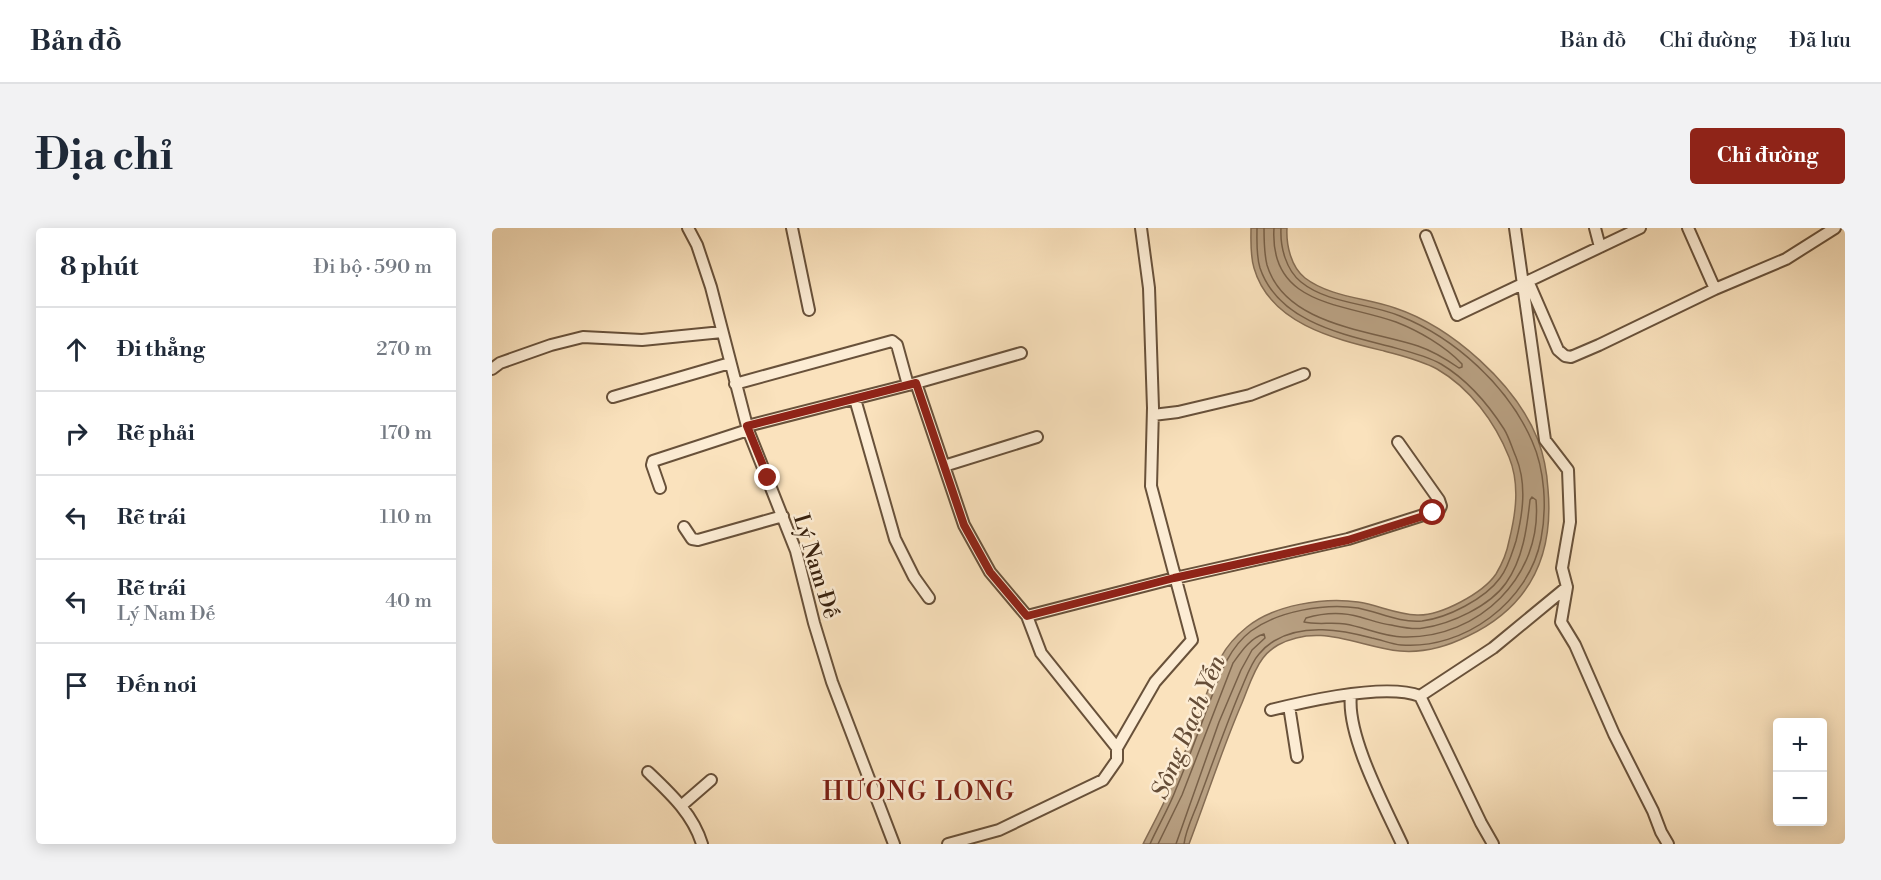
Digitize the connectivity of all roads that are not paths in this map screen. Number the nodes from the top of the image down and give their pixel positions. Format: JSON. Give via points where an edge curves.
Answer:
{"nodes":[{"id":1,"x":688,"y":228,"type":"edge"},
{"id":2,"x":792,"y":228,"type":"edge"},
{"id":3,"x":1140,"y":228,"type":"edge"},
{"id":4,"x":1515,"y":228,"type":"edge"},
{"id":5,"x":1594,"y":228,"type":"edge"},
{"id":6,"x":1640,"y":228,"type":"edge"},
{"id":7,"x":1688,"y":228,"type":"edge"},
{"id":8,"x":1834,"y":228,"type":"edge"},
{"id":9,"x":1426,"y":236,"type":"dead end"},
{"id":10,"x":1600,"y":247,"type":"junction"},
{"id":11,"x":1526,"y":282,"type":"junction"},
{"id":12,"x":1715,"y":289,"type":"junction"},
{"id":13,"x":809,"y":310,"type":"dead end"},
{"id":14,"x":722,"y":332,"type":"junction"},
{"id":15,"x":1021,"y":352,"type":"dead end"},
{"id":16,"x":730,"y":363,"type":"junction"},
{"id":17,"x":492,"y":369,"type":"edge"},
{"id":18,"x":1304,"y":374,"type":"dead end"},
{"id":19,"x":735,"y":384,"type":"junction"},
{"id":20,"x":912,"y":384,"type":"junction"},
{"id":21,"x":613,"y":397,"type":"dead end"},
{"id":22,"x":855,"y":399,"type":"junction"},
{"id":23,"x":1153,"y":415,"type":"junction"},
{"id":24,"x":748,"y":428,"type":"junction"},
{"id":25,"x":1037,"y":437,"type":"dead end"},
{"id":26,"x":1398,"y":441,"type":"dead end"},
{"id":27,"x":944,"y":466,"type":"junction"},
{"id":28,"x":660,"y":488,"type":"dead end"},
{"id":29,"x":783,"y":516,"type":"junction"},
{"id":30,"x":684,"y":527,"type":"dead end"},
{"id":31,"x":1174,"y":578,"type":"junction"},
{"id":32,"x":1567,"y":587,"type":"junction"},
{"id":33,"x":929,"y":598,"type":"dead end"},
{"id":34,"x":1027,"y":616,"type":"junction"},
{"id":35,"x":1351,"y":695,"type":"junction"},
{"id":36,"x":1420,"y":696,"type":"junction"},
{"id":37,"x":1289,"y":706,"type":"junction"},
{"id":38,"x":1271,"y":710,"type":"dead end"},
{"id":39,"x":1117,"y":747,"type":"junction"},
{"id":40,"x":1297,"y":757,"type":"dead end"},
{"id":41,"x":648,"y":772,"type":"dead end"},
{"id":42,"x":711,"y":780,"type":"dead end"},
{"id":43,"x":681,"y":806,"type":"junction"},
{"id":44,"x":1400,"y":843,"type":"edge"},
{"id":45,"x":702,"y":844,"type":"edge"},
{"id":46,"x":894,"y":844,"type":"edge"},
{"id":47,"x":948,"y":844,"type":"edge"},
{"id":48,"x":1493,"y":844,"type":"edge"},
{"id":49,"x":1668,"y":844,"type":"edge"}],
"edges":[{"from":1,"to":14,"type":"street","name":"Lý Nam Đế","via":[[704,265]]},
{"from":2,"to":13,"type":"street"},
{"from":3,"to":23,"type":"street","via":[[1149,288]]},
{"from":4,"to":11,"type":"street"},
{"from":5,"to":10,"type":"street"},
{"from":6,"to":10,"type":"street"},
{"from":7,"to":12,"type":"street"},
{"from":8,"to":12,"type":"street","via":[[1786,260]]},
{"from":9,"to":11,"type":"street","via":[[1457,315]]},
{"from":10,"to":11,"type":"street"},
{"from":11,"to":12,"type":"street","via":[[1558,350],[1571,357]]},
{"from":11,"to":32,"type":"street","via":[[1545,440],[1568,470],[1570,522],[1562,568]]},
{"from":14,"to":16,"type":"street","name":"Lý Nam Đế"},
{"from":14,"to":17,"type":"street","via":[[642,340],[583,337],[551,345]]},
{"from":15,"to":20,"type":"street"},
{"from":16,"to":19,"type":"street","name":"Lý Nam Đế"},
{"from":16,"to":21,"type":"street"},
{"from":18,"to":23,"type":"street","via":[[1240,398]]},
{"from":19,"to":20,"type":"street","via":[[888,340],[896,342]]},
{"from":19,"to":24,"type":"street","name":"Lý Nam Đế"},
{"from":20,"to":22,"type":"street"},
{"from":20,"to":27,"type":"street"},
{"from":22,"to":24,"type":"street"},
{"from":22,"to":33,"type":"street","via":[[895,539]]},
{"from":23,"to":31,"type":"street","via":[[1150,486]]},
{"from":24,"to":28,"type":"street","via":[[653,460]]},
{"from":24,"to":29,"type":"street","name":"Lý Nam Đế"},
{"from":25,"to":27,"type":"street"},
{"from":26,"to":31,"type":"street","via":[[1439,500],[1439,510],[1348,540]]},
{"from":27,"to":34,"type":"street","via":[[964,525],[990,572]]},
{"from":29,"to":30,"type":"street","via":[[698,540],[692,539]]},
{"from":29,"to":46,"type":"street","name":"Lý Nam Đế","via":[[832,681]]},
{"from":31,"to":34,"type":"street"},
{"from":31,"to":39,"type":"street","via":[[1192,640],[1155,682]]},
{"from":32,"to":36,"type":"street","via":[[1493,648]]},
{"from":32,"to":49,"type":"street","via":[[1561,622]]},
{"from":34,"to":39,"type":"street","via":[[1041,653]]},
{"from":35,"to":36,"type":"street","via":[[1393,691]]},
{"from":35,"to":37,"type":"street"},
{"from":35,"to":44,"type":"street","via":[[1352,719],[1363,754]]},
{"from":36,"to":48,"type":"street"},
{"from":37,"to":38,"type":"street"},
{"from":37,"to":40,"type":"street"},
{"from":39,"to":47,"type":"street","via":[[1117,760],[1097,783],[999,830]]},
{"from":41,"to":43,"type":"street"},
{"from":42,"to":43,"type":"street"},
{"from":43,"to":45,"type":"street","via":[[698,830]]}]}
